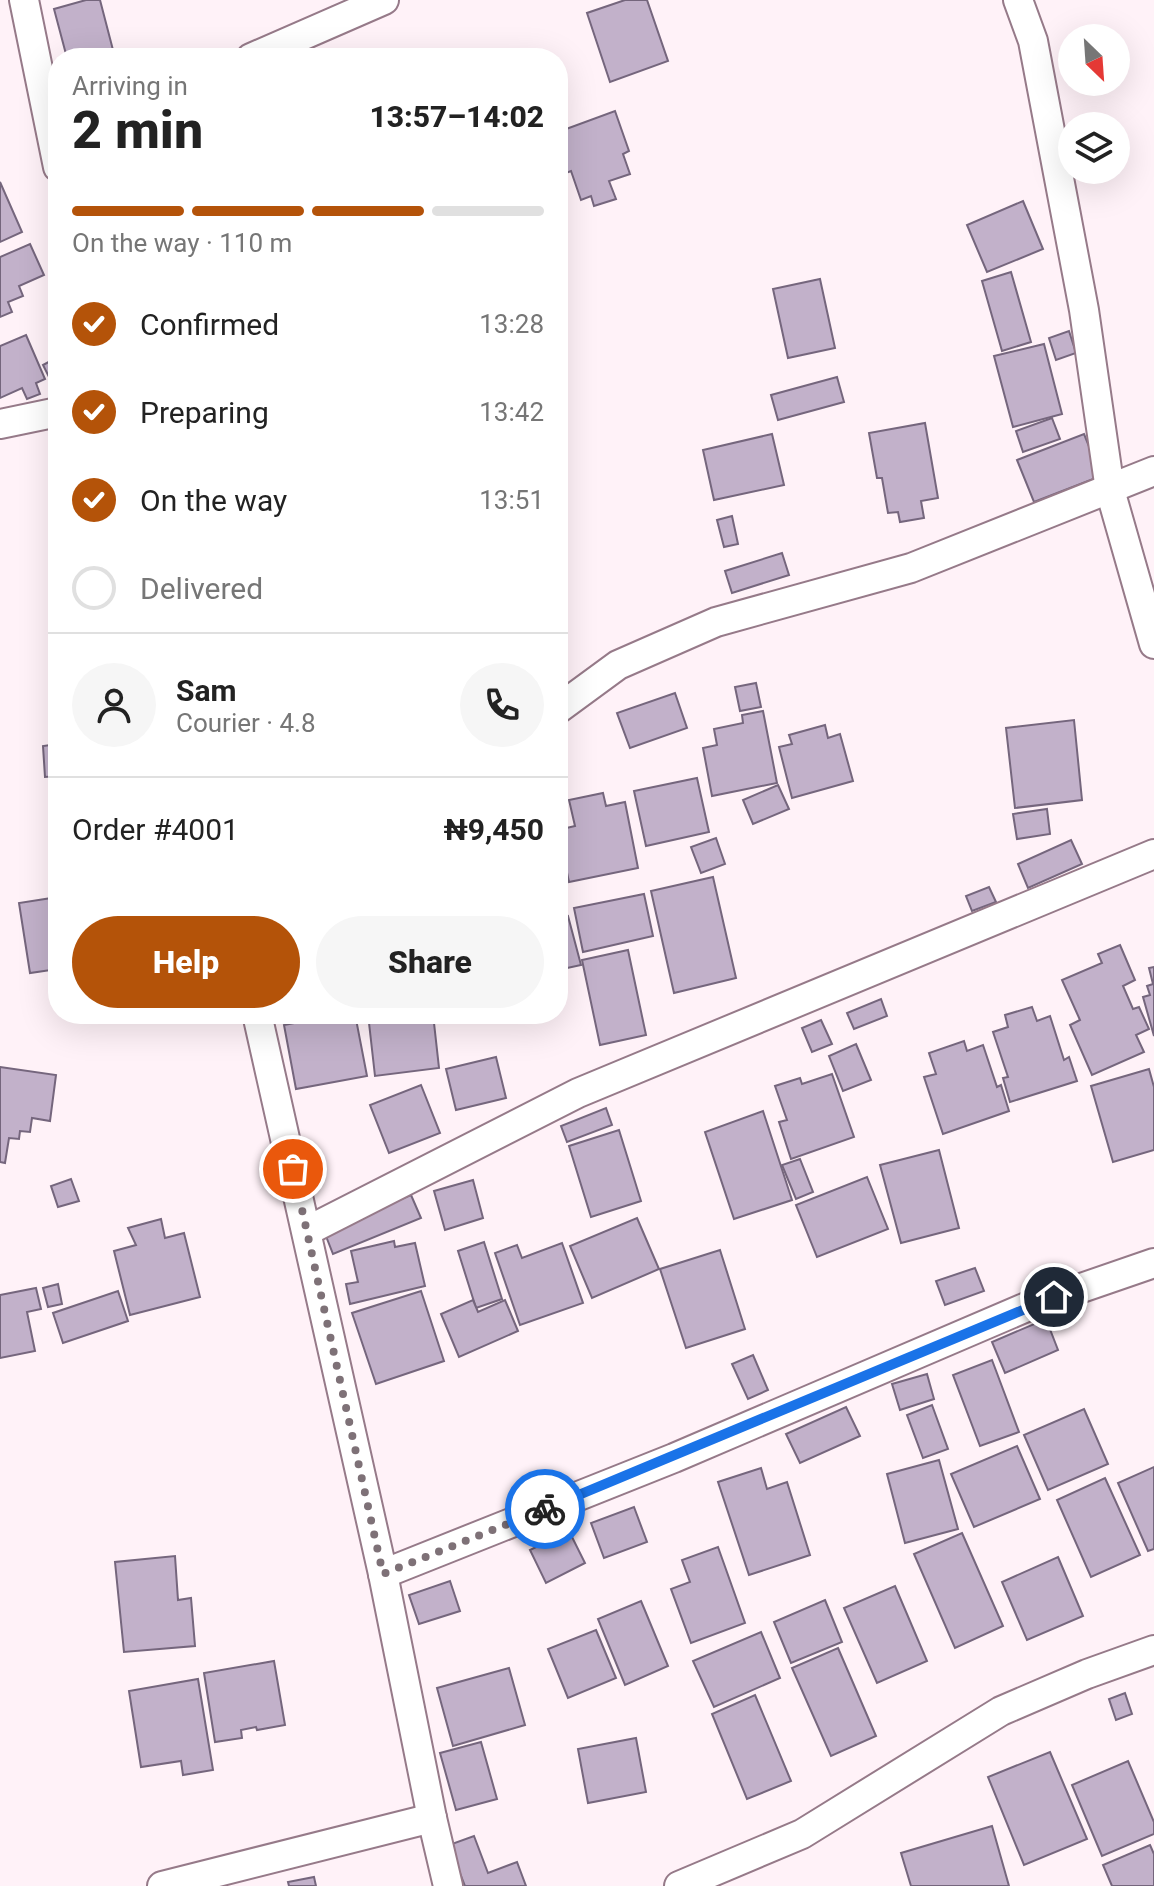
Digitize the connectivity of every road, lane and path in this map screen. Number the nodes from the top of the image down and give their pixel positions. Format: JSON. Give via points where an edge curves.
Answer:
{"nodes":[{"id":1,"x":24,"y":0,"type":"edge"},
{"id":2,"x":384,"y":0,"type":"edge"},
{"id":3,"x":1018,"y":0,"type":"edge"},
{"id":4,"x":274,"y":48,"type":"edge"},
{"id":5,"x":48,"y":114,"type":"edge"},
{"id":6,"x":48,"y":414,"type":"edge"},
{"id":7,"x":0,"y":424,"type":"edge"},
{"id":8,"x":1154,"y":471,"type":"edge"},
{"id":9,"x":1110,"y":490,"type":"junction"},
{"id":10,"x":1154,"y":644,"type":"edge"},
{"id":11,"x":568,"y":702,"type":"edge"},
{"id":12,"x":1154,"y":854,"type":"edge"},
{"id":13,"x":259,"y":1024,"type":"edge"},
{"id":14,"x":307,"y":1231,"type":"junction"},
{"id":15,"x":1154,"y":1263,"type":"edge"},
{"id":16,"x":383,"y":1574,"type":"junction"},
{"id":17,"x":1154,"y":1650,"type":"edge"},
{"id":18,"x":432,"y":1818,"type":"junction"},
{"id":19,"x":162,"y":1886,"type":"edge"},
{"id":20,"x":448,"y":1886,"type":"edge"},
{"id":21,"x":679,"y":1886,"type":"edge"}],
"edges":[{"from":1,"to":5,"type":"street"},
{"from":2,"to":4,"type":"street"},
{"from":3,"to":9,"type":"street","via":[[1033,41],[1081,295]]},
{"from":6,"to":7,"type":"street"},
{"from":8,"to":9,"type":"street"},
{"from":9,"to":10,"type":"street"},
{"from":9,"to":11,"type":"street","via":[[911,568],[716,622],[618,665]]},
{"from":12,"to":14,"type":"street","via":[[578,1093]]},
{"from":13,"to":14,"type":"street"},
{"from":14,"to":16,"type":"street"},
{"from":15,"to":16,"type":"street","via":[[1029,1306],[674,1458]]},
{"from":16,"to":18,"type":"street"},
{"from":17,"to":21,"type":"street","via":[[1001,1711],[802,1834]]},
{"from":18,"to":19,"type":"street"},
{"from":18,"to":20,"type":"street"}]}
